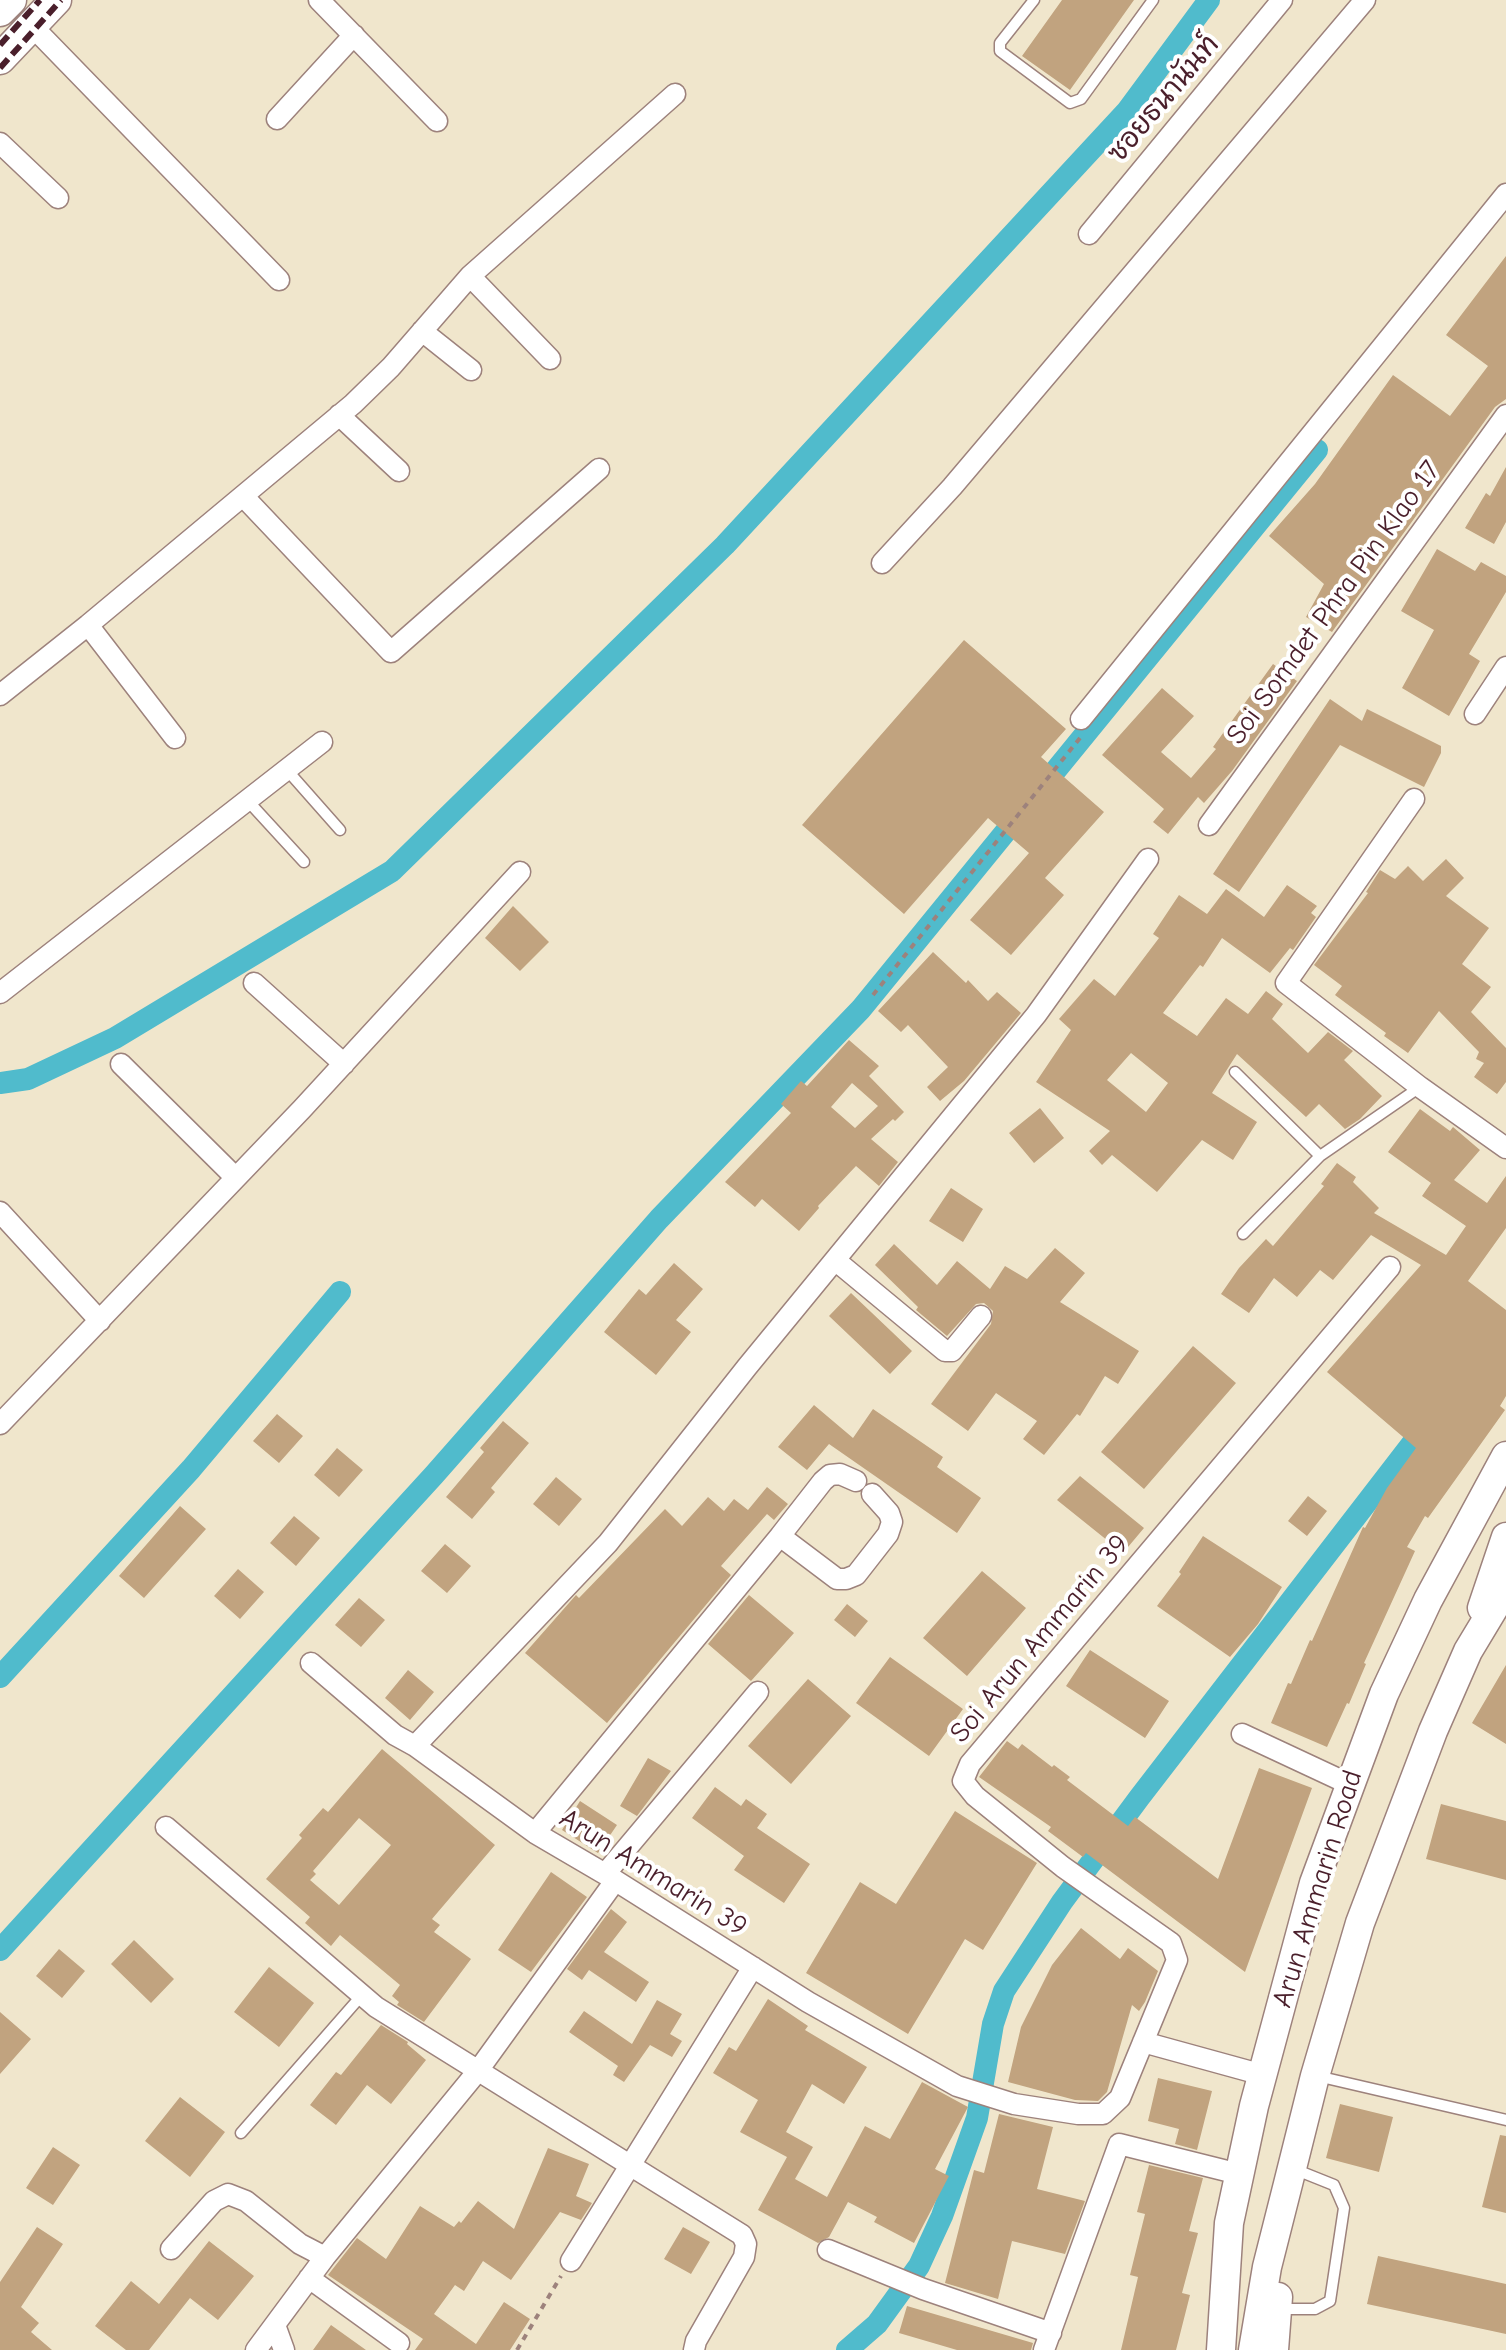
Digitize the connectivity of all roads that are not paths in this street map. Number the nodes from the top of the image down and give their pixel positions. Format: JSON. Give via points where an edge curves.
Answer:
{"nodes":[{"id":1,"x":11,"y":0,"type":"edge"},
{"id":2,"x":56,"y":0,"type":"edge"},
{"id":3,"x":319,"y":0,"type":"edge"},
{"id":4,"x":1034,"y":0,"type":"edge"},
{"id":5,"x":1153,"y":0,"type":"edge"},
{"id":6,"x":1282,"y":0,"type":"edge"},
{"id":7,"x":1365,"y":0,"type":"edge"},
{"id":8,"x":0,"y":11,"type":"edge"},
{"id":9,"x":34,"y":13,"type":"edge"},
{"id":10,"x":354,"y":35,"type":"junction"},
{"id":11,"x":0,"y":56,"type":"edge"},
{"id":12,"x":675,"y":94,"type":"dead end"},
{"id":13,"x":277,"y":119,"type":"dead end"},
{"id":14,"x":437,"y":121,"type":"dead end"},
{"id":15,"x":0,"y":143,"type":"edge"},
{"id":16,"x":1506,"y":194,"type":"edge"},
{"id":17,"x":58,"y":198,"type":"dead end"},
{"id":18,"x":1089,"y":234,"type":"dead end"},
{"id":19,"x":470,"y":276,"type":"junction"},
{"id":20,"x":279,"y":280,"type":"dead end"},
{"id":21,"x":422,"y":331,"type":"junction"},
{"id":22,"x":550,"y":359,"type":"dead end"},
{"id":23,"x":471,"y":370,"type":"dead end"},
{"id":24,"x":339,"y":415,"type":"junction"},
{"id":25,"x":1506,"y":415,"type":"edge"},
{"id":26,"x":599,"y":469,"type":"dead end"},
{"id":27,"x":399,"y":471,"type":"dead end"},
{"id":28,"x":243,"y":496,"type":"junction"},
{"id":29,"x":882,"y":563,"type":"dead end"},
{"id":30,"x":88,"y":625,"type":"junction"},
{"id":31,"x":1506,"y":667,"type":"edge"},
{"id":32,"x":0,"y":695,"type":"edge"},
{"id":33,"x":1475,"y":714,"type":"dead end"},
{"id":34,"x":1081,"y":719,"type":"dead end"},
{"id":35,"x":175,"y":738,"type":"dead end"},
{"id":36,"x":322,"y":742,"type":"dead end"},
{"id":37,"x":287,"y":770,"type":"junction"},
{"id":38,"x":1414,"y":799,"type":"dead end"},
{"id":39,"x":248,"y":801,"type":"junction"},
{"id":40,"x":1209,"y":825,"type":"dead end"},
{"id":41,"x":340,"y":830,"type":"dead end"},
{"id":42,"x":1148,"y":859,"type":"dead end"},
{"id":43,"x":304,"y":862,"type":"dead end"},
{"id":44,"x":520,"y":872,"type":"dead end"},
{"id":45,"x":254,"y":983,"type":"dead end"},
{"id":46,"x":0,"y":993,"type":"edge"},
{"id":47,"x":121,"y":1064,"type":"dead end"},
{"id":48,"x":344,"y":1064,"type":"junction"},
{"id":49,"x":1235,"y":1072,"type":"dead end"},
{"id":50,"x":1420,"y":1087,"type":"junction"},
{"id":51,"x":1506,"y":1148,"type":"edge"},
{"id":52,"x":1320,"y":1156,"type":"junction"},
{"id":53,"x":236,"y":1178,"type":"junction"},
{"id":54,"x":0,"y":1212,"type":"edge"},
{"id":55,"x":1243,"y":1234,"type":"dead end"},
{"id":56,"x":835,"y":1260,"type":"junction"},
{"id":57,"x":1390,"y":1267,"type":"dead end"},
{"id":58,"x":981,"y":1316,"type":"dead end"},
{"id":59,"x":100,"y":1321,"type":"junction"},
{"id":60,"x":0,"y":1424,"type":"edge"},
{"id":61,"x":1506,"y":1456,"type":"edge"},
{"id":62,"x":856,"y":1481,"type":"dead end"},
{"id":63,"x":872,"y":1494,"type":"dead end"},
{"id":64,"x":780,"y":1536,"type":"junction"},
{"id":65,"x":1506,"y":1537,"type":"edge"},
{"id":66,"x":1506,"y":1588,"type":"edge"},
{"id":67,"x":1468,"y":1651,"type":"junction"},
{"id":68,"x":311,"y":1663,"type":"dead end"},
{"id":69,"x":758,"y":1692,"type":"dead end"},
{"id":70,"x":1242,"y":1734,"type":"dead end"},
{"id":71,"x":415,"y":1746,"type":"junction"},
{"id":72,"x":1349,"y":1784,"type":"junction"},
{"id":73,"x":166,"y":1827,"type":"dead end"},
{"id":74,"x":535,"y":1833,"type":"junction"},
{"id":75,"x":610,"y":1878,"type":"junction"},
{"id":76,"x":753,"y":1967,"type":"junction"},
{"id":77,"x":362,"y":1995,"type":"junction"},
{"id":78,"x":1143,"y":2042,"type":"junction"},
{"id":79,"x":477,"y":2072,"type":"junction"},
{"id":80,"x":1263,"y":2075,"type":"junction"},
{"id":81,"x":1315,"y":2076,"type":"junction"},
{"id":82,"x":988,"y":2097,"type":"joint"},
{"id":83,"x":1506,"y":2120,"type":"edge"},
{"id":84,"x":241,"y":2133,"type":"dead end"},
{"id":85,"x":630,"y":2163,"type":"junction"},
{"id":86,"x":1239,"y":2174,"type":"junction"},
{"id":87,"x":1290,"y":2176,"type":"junction"},
{"id":88,"x":1229,"y":2223,"type":"junction"},
{"id":89,"x":171,"y":2249,"type":"dead end"},
{"id":90,"x":828,"y":2250,"type":"dead end"},
{"id":91,"x":325,"y":2257,"type":"junction"},
{"id":92,"x":571,"y":2261,"type":"road end"},
{"id":93,"x":309,"y":2278,"type":"junction"},
{"id":94,"x":1277,"y":2309,"type":"junction"},
{"id":95,"x":275,"y":2325,"type":"junction"},
{"id":96,"x":1047,"y":2342,"type":"edge"},
{"id":97,"x":399,"y":2343,"type":"dead end"},
{"id":98,"x":256,"y":2350,"type":"edge"},
{"id":99,"x":284,"y":2350,"type":"edge"},
{"id":100,"x":694,"y":2350,"type":"edge"},
{"id":101,"x":1201,"y":2350,"type":"edge"},
{"id":102,"x":1221,"y":2350,"type":"edge"},
{"id":103,"x":1253,"y":2350,"type":"edge"},
{"id":104,"x":1274,"y":2350,"type":"edge"}],
"edges":[{"from":1,"to":8,"type":"main road"},
{"from":2,"to":9,"type":"main road"},
{"from":3,"to":10,"type":"street"},
{"from":4,"to":5,"type":"lane","via":[[1000,43],[1000,51],[1075,103]]},
{"from":6,"to":18,"type":"street","name":"ซอยธนานันท์"},
{"from":7,"to":29,"type":"street"},
{"from":9,"to":11,"type":"main road"},
{"from":9,"to":20,"type":"street"},
{"from":10,"to":13,"type":"street"},
{"from":10,"to":14,"type":"street"},
{"from":12,"to":19,"type":"street"},
{"from":15,"to":17,"type":"street"},
{"from":16,"to":34,"type":"street"},
{"from":19,"to":21,"type":"street"},
{"from":19,"to":22,"type":"street"},
{"from":21,"to":23,"type":"street"},
{"from":21,"to":24,"type":"street"},
{"from":24,"to":27,"type":"street"},
{"from":24,"to":28,"type":"street"},
{"from":25,"to":40,"type":"street","name":"Soi Somdet Phra Pin Klao 17"},
{"from":26,"to":28,"type":"street","via":[[391,652]]},
{"from":28,"to":30,"type":"street"},
{"from":30,"to":32,"type":"street"},
{"from":30,"to":35,"type":"street"},
{"from":31,"to":33,"type":"street"},
{"from":36,"to":37,"type":"street"},
{"from":37,"to":39,"type":"street"},
{"from":37,"to":41,"type":"lane"},
{"from":38,"to":50,"type":"street","via":[[1286,983]]},
{"from":39,"to":43,"type":"lane"},
{"from":39,"to":46,"type":"street"},
{"from":42,"to":56,"type":"street","via":[[1036,1015]]},
{"from":44,"to":48,"type":"street"},
{"from":45,"to":48,"type":"street"},
{"from":47,"to":53,"type":"street"},
{"from":48,"to":53,"type":"street"},
{"from":49,"to":52,"type":"lane"},
{"from":50,"to":51,"type":"street"},
{"from":50,"to":52,"type":"lane"},
{"from":52,"to":55,"type":"lane"},
{"from":53,"to":59,"type":"street"},
{"from":54,"to":59,"type":"street"},
{"from":56,"to":58,"type":"street","via":[[945,1351],[952,1351]]},
{"from":56,"to":71,"type":"street","via":[[608,1543]]},
{"from":57,"to":78,"type":"street","name":"Soi Arun Ammarin 39","via":[[970,1764],[963,1781],[1063,1867],[1171,1943],[1177,1960]]},
{"from":59,"to":60,"type":"street"},
{"from":61,"to":72,"type":"main road","name":"Arun Ammarin Road","via":[[1428,1600]]},
{"from":62,"to":64,"type":"street","via":[[830,1475]]},
{"from":63,"to":64,"type":"street","via":[[892,1522],[856,1575],[837,1579]]},
{"from":64,"to":74,"type":"street"},
{"from":65,"to":67,"type":"main road"},
{"from":66,"to":67,"type":"main road","name":"Arun Ammarin Road"},
{"from":67,"to":81,"type":"main road","name":"Arun Ammarin Road","via":[[1401,1809],[1360,1923]]},
{"from":68,"to":71,"type":"street","name":"Arun Ammarin 39"},
{"from":69,"to":75,"type":"street"},
{"from":70,"to":72,"type":"street"},
{"from":71,"to":74,"type":"street","name":"Arun Ammarin 39"},
{"from":72,"to":80,"type":"main road","name":"Arun Ammarin Road","via":[[1314,1883]]},
{"from":73,"to":77,"type":"street"},
{"from":74,"to":75,"type":"street","name":"Arun Ammarin 39"},
{"from":75,"to":76,"type":"street","name":"Arun Ammarin 39"},
{"from":75,"to":79,"type":"street"},
{"from":76,"to":82,"type":"street","name":"Arun Ammarin 39","via":[[957,2086]]},
{"from":76,"to":85,"type":"street"},
{"from":77,"to":79,"type":"street"},
{"from":77,"to":84,"type":"lane"},
{"from":78,"to":80,"type":"street"},
{"from":78,"to":82,"type":"street","name":"Soi Arun Ammarin 39","via":[[1120,2098],[1103,2114]]},
{"from":79,"to":85,"type":"street"},
{"from":79,"to":91,"type":"street"},
{"from":80,"to":86,"type":"main road","name":"Arun Ammarin Road"},
{"from":81,"to":83,"type":"lane"},
{"from":81,"to":87,"type":"main road","name":"Arun Ammarin Road"},
{"from":85,"to":92,"type":"street"},
{"from":85,"to":100,"type":"street","via":[[742,2235],[746,2244]]},
{"from":86,"to":88,"type":"main road","name":"Arun Ammarin Road"},
{"from":86,"to":96,"type":"street","via":[[1119,2144]]},
{"from":87,"to":94,"type":"main road"},
{"from":87,"to":94,"type":"lane","via":[[1334,2185],[1344,2208],[1330,2301],[1315,2309]]},
{"from":87,"to":103,"type":"main road","name":"Arun Ammarin Road"},
{"from":88,"to":101,"type":"main road"},
{"from":88,"to":102,"type":"main road","name":"Arun Ammarin Road"},
{"from":89,"to":91,"type":"street","via":[[214,2201],[228,2194]]},
{"from":90,"to":96,"type":"street"},
{"from":91,"to":93,"type":"street"},
{"from":93,"to":95,"type":"street"},
{"from":93,"to":97,"type":"street"},
{"from":94,"to":104,"type":"main road"},
{"from":95,"to":98,"type":"street"},
{"from":95,"to":99,"type":"street"}]}
